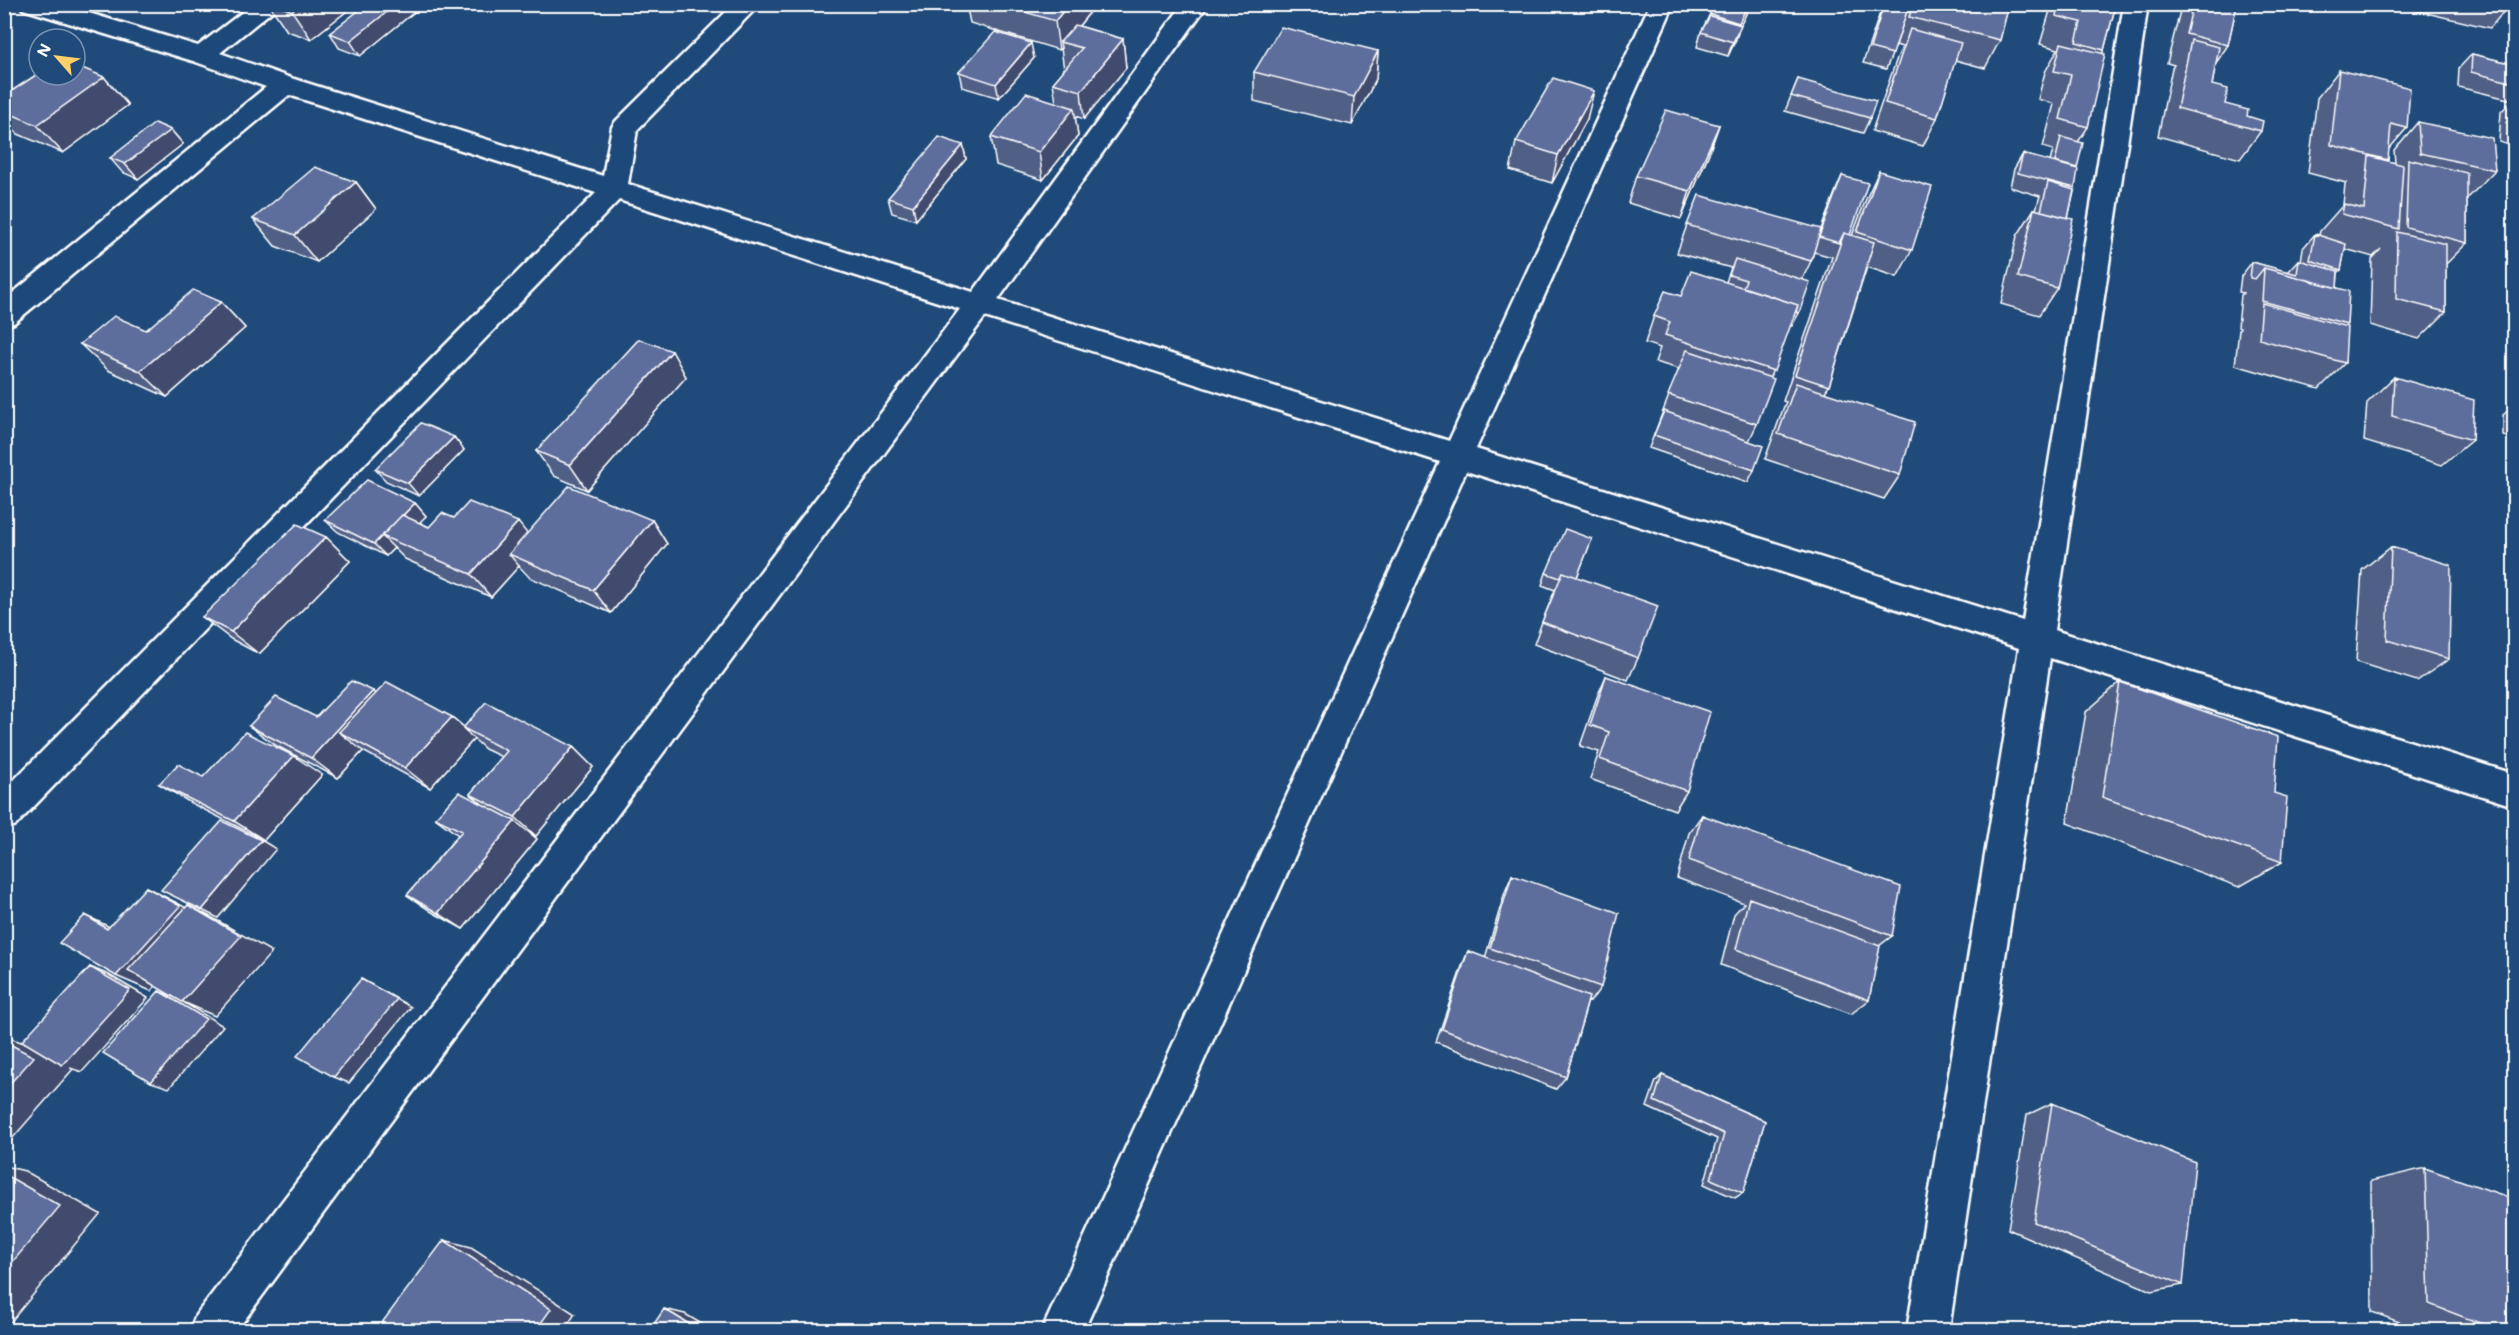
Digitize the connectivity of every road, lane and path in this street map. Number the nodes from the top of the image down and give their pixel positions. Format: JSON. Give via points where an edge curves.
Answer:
{"nodes":[{"id":1,"x":31,"y":4,"type":"edge"},
{"id":2,"x":268,"y":4,"type":"edge"},
{"id":3,"x":748,"y":4,"type":"edge"},
{"id":4,"x":1196,"y":4,"type":"edge"},
{"id":5,"x":1662,"y":4,"type":"edge"},
{"id":6,"x":2136,"y":4,"type":"edge"},
{"id":7,"x":202,"y":56,"type":"junction"},
{"id":8,"x":285,"y":85,"type":"junction"},
{"id":9,"x":614,"y":190,"type":"junction"},
{"id":10,"x":979,"y":305,"type":"junction"},
{"id":11,"x":4,"y":316,"type":"edge"},
{"id":12,"x":1459,"y":457,"type":"junction"},
{"id":13,"x":2037,"y":639,"type":"junction"},
{"id":14,"x":2514,"y":790,"type":"edge"},
{"id":15,"x":4,"y":814,"type":"edge"},
{"id":16,"x":211,"y":1330,"type":"edge"},
{"id":17,"x":1063,"y":1330,"type":"edge"},
{"id":18,"x":1928,"y":1330,"type":"edge"}],
"edges":[{"from":1,"to":7,"type":"street"},
{"from":2,"to":7,"type":"street"},
{"from":3,"to":9,"type":"street","via":[[626,128]]},
{"from":4,"to":10,"type":"street"},
{"from":5,"to":12,"type":"street"},
{"from":6,"to":13,"type":"street"},
{"from":7,"to":8,"type":"street"},
{"from":8,"to":9,"type":"street"},
{"from":8,"to":11,"type":"street"},
{"from":9,"to":10,"type":"street"},
{"from":9,"to":15,"type":"street"},
{"from":10,"to":12,"type":"street"},
{"from":10,"to":16,"type":"street"},
{"from":12,"to":13,"type":"street"},
{"from":12,"to":17,"type":"street"},
{"from":13,"to":14,"type":"street"},
{"from":13,"to":18,"type":"street"}]}
